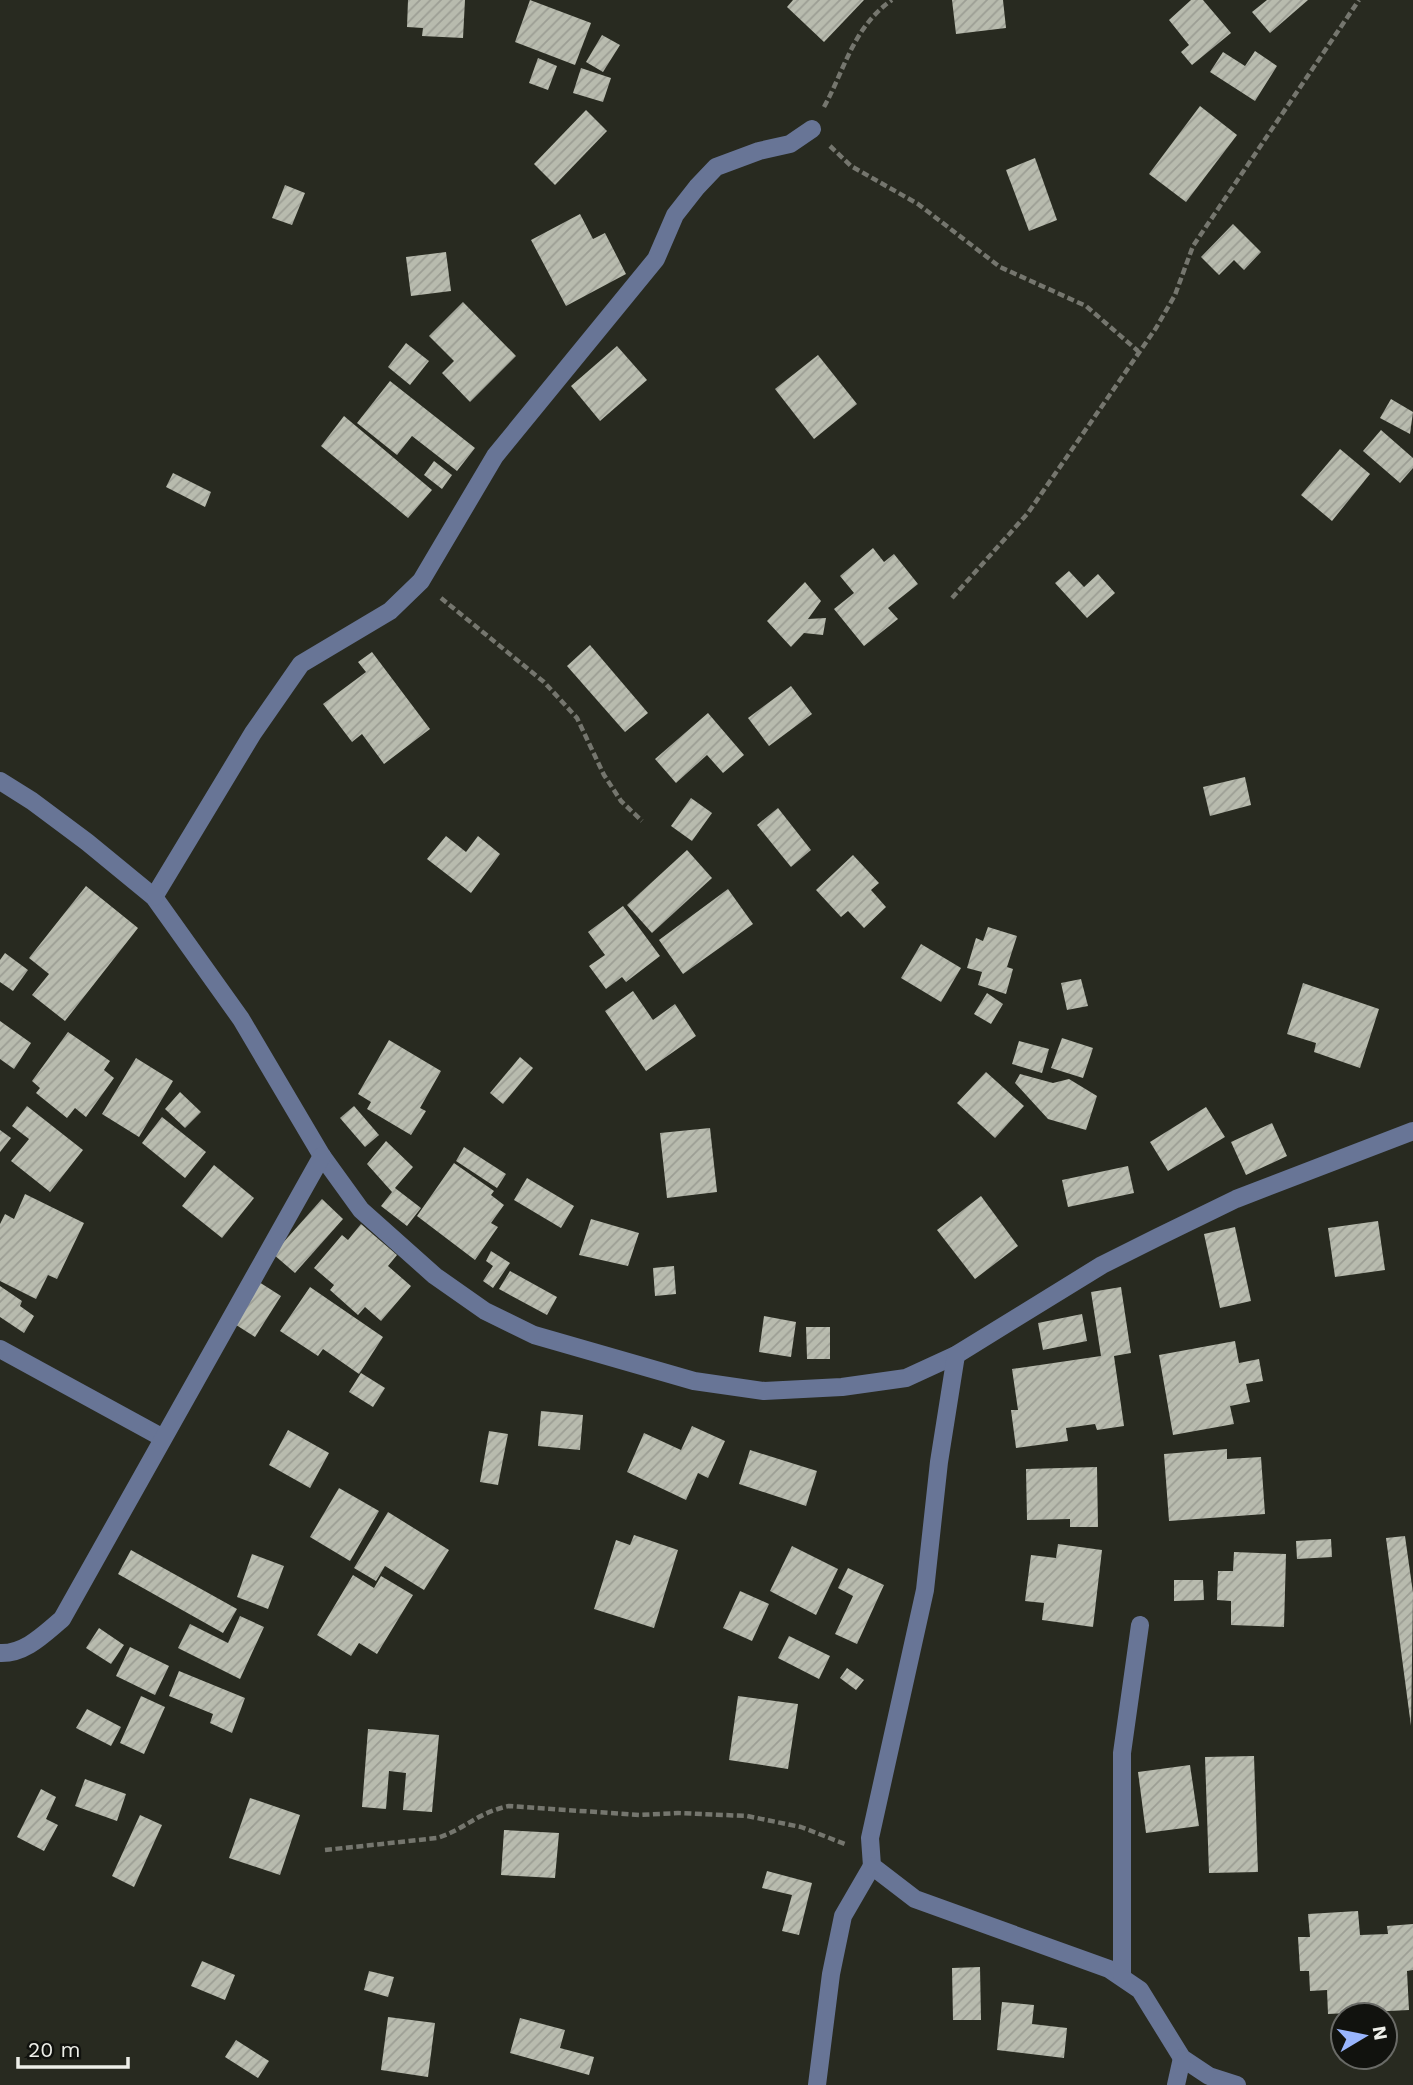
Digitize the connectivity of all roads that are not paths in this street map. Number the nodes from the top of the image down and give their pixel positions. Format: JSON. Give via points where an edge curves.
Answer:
{"nodes":[{"id":1,"x":812,"y":129,"type":"road end"},
{"id":2,"x":0,"y":781,"type":"edge"},
{"id":3,"x":154,"y":897,"type":"junction"},
{"id":4,"x":1413,"y":1130,"type":"edge"},
{"id":5,"x":322,"y":1156,"type":"junction"},
{"id":6,"x":0,"y":1349,"type":"edge"},
{"id":7,"x":956,"y":1355,"type":"junction"},
{"id":8,"x":163,"y":1438,"type":"junction"},
{"id":9,"x":1140,"y":1625,"type":"dead end"},
{"id":10,"x":0,"y":1653,"type":"edge"},
{"id":11,"x":872,"y":1860,"type":"junction"},
{"id":12,"x":1122,"y":1976,"type":"junction"},
{"id":13,"x":1182,"y":2058,"type":"junction"},
{"id":14,"x":817,"y":2085,"type":"edge"},
{"id":15,"x":1176,"y":2085,"type":"edge"},
{"id":16,"x":1237,"y":2085,"type":"edge"}],
"edges":[{"from":1,"to":3,"type":"street","via":[[790,144],[716,167],[697,187],[675,215],[656,260],[495,456],[421,581],[390,611],[301,664],[253,733]]},
{"from":2,"to":3,"type":"street","via":[[76,833]]},
{"from":3,"to":5,"type":"street","via":[[241,1019]]},
{"from":4,"to":7,"type":"street","via":[[1236,1199],[1158,1237],[1102,1265]]},
{"from":5,"to":7,"type":"street","via":[[361,1210],[435,1276],[485,1311],[534,1335],[694,1381],[764,1391],[906,1378]]},
{"from":5,"to":8,"type":"street"},
{"from":6,"to":8,"type":"street"},
{"from":7,"to":11,"type":"street","via":[[925,1590],[870,1838]]},
{"from":8,"to":10,"type":"street","via":[[62,1619],[37,1640]]},
{"from":9,"to":12,"type":"street","via":[[1122,1753]]},
{"from":11,"to":12,"type":"street","via":[[915,1899]]},
{"from":11,"to":14,"type":"street","via":[[843,1916]]},
{"from":12,"to":13,"type":"street","via":[[1140,1990]]},
{"from":13,"to":15,"type":"street"},
{"from":13,"to":16,"type":"street","via":[[1209,2076]]}]}
